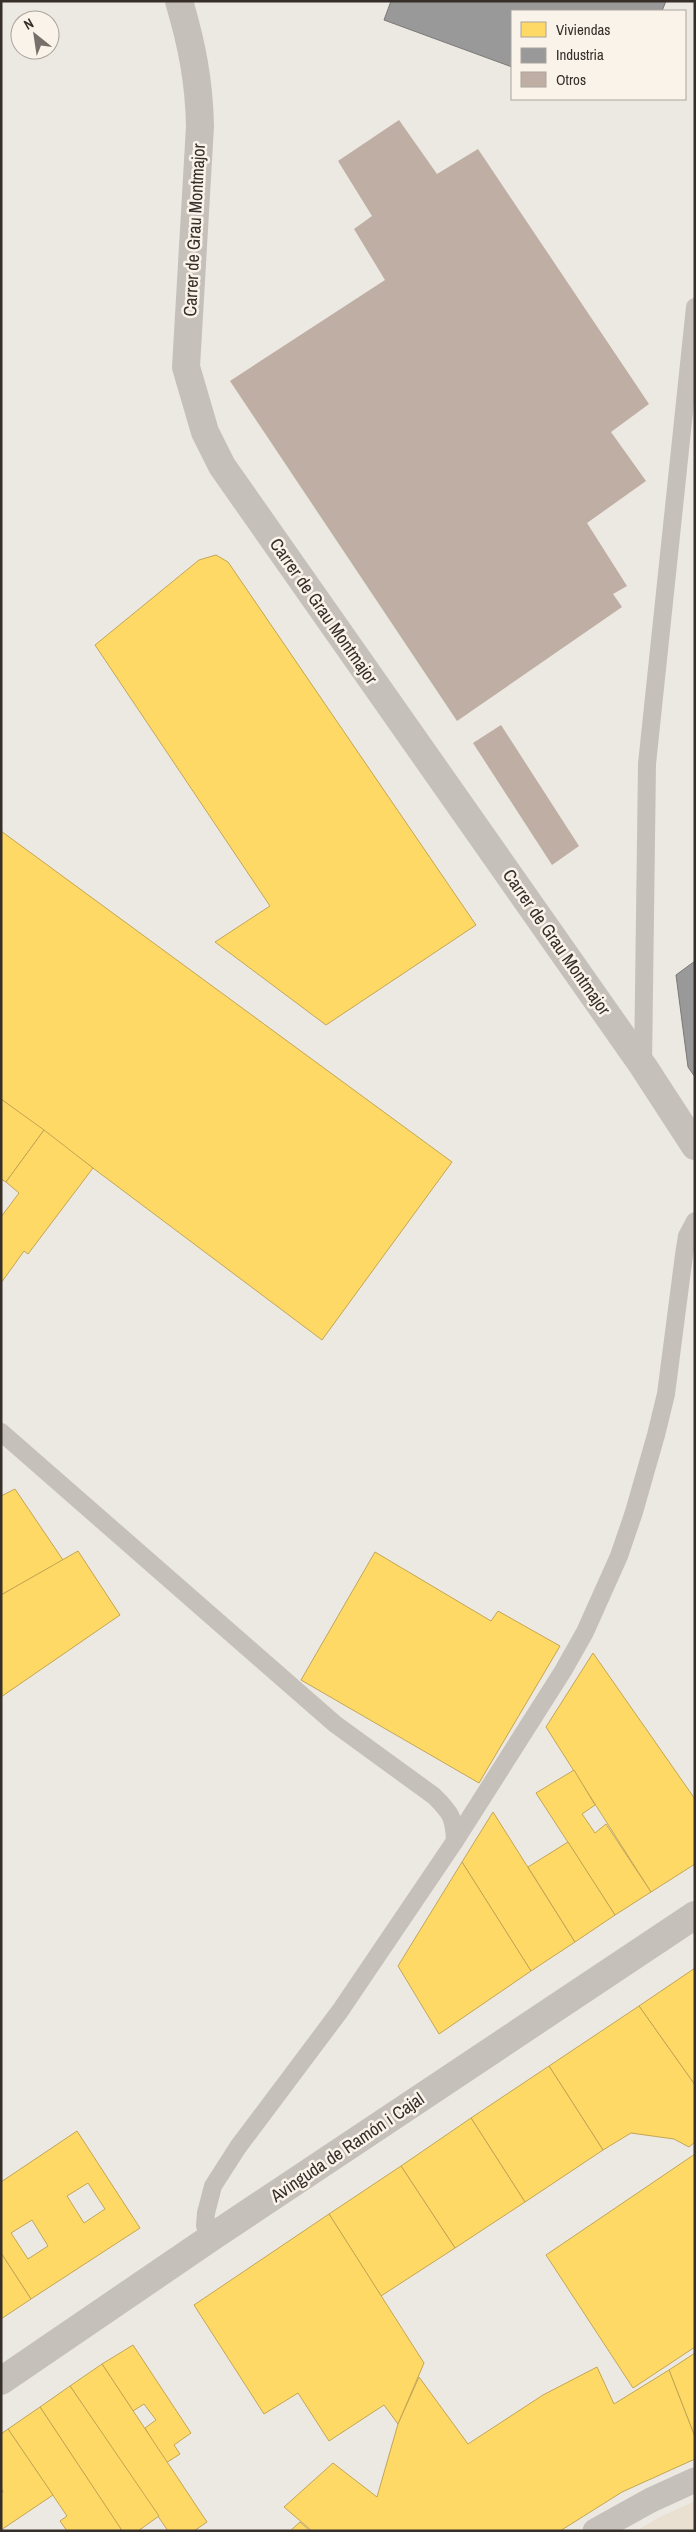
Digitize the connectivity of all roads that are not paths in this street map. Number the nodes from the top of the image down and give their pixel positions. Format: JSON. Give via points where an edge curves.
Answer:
{"nodes":[{"id":1,"x":179,"y":1,"type":"edge"},
{"id":2,"x":695,"y":306,"type":"edge"},
{"id":3,"x":643,"y":1066,"type":"junction"},
{"id":4,"x":695,"y":1146,"type":"edge"},
{"id":5,"x":695,"y":1220,"type":"edge"},
{"id":6,"x":1,"y":1432,"type":"edge"},
{"id":7,"x":455,"y":1841,"type":"junction"},
{"id":8,"x":695,"y":1915,"type":"edge"},
{"id":9,"x":212,"y":2237,"type":"junction"},
{"id":10,"x":1,"y":2381,"type":"edge"},
{"id":11,"x":695,"y":2480,"type":"edge"},
{"id":12,"x":595,"y":2531,"type":"edge"}],
"edges":[{"from":1,"to":3,"type":"street","name":"Carrer de Grau Montmajor","via":[[200,89],[186,367],[205,432],[222,466]]},
{"from":2,"to":3,"type":"lane","via":[[647,764]]},
{"from":3,"to":4,"type":"street","name":"Carrer de Grau Montmajor"},
{"from":5,"to":7,"type":"lane","via":[[687,1236],[666,1394],[619,1556],[585,1632],[563,1671]]},
{"from":6,"to":7,"type":"lane","via":[[335,1724],[434,1796],[449,1810],[454,1821]]},
{"from":7,"to":9,"type":"lane","via":[[340,2011],[238,2147],[213,2186],[206,2213],[206,2226]]},
{"from":8,"to":9,"type":"street","name":"Avinguda de Ramón i Cajal"},
{"from":9,"to":10,"type":"street","name":"Avinguda de Ramón i Cajal"},
{"from":11,"to":12,"type":"street"}]}
